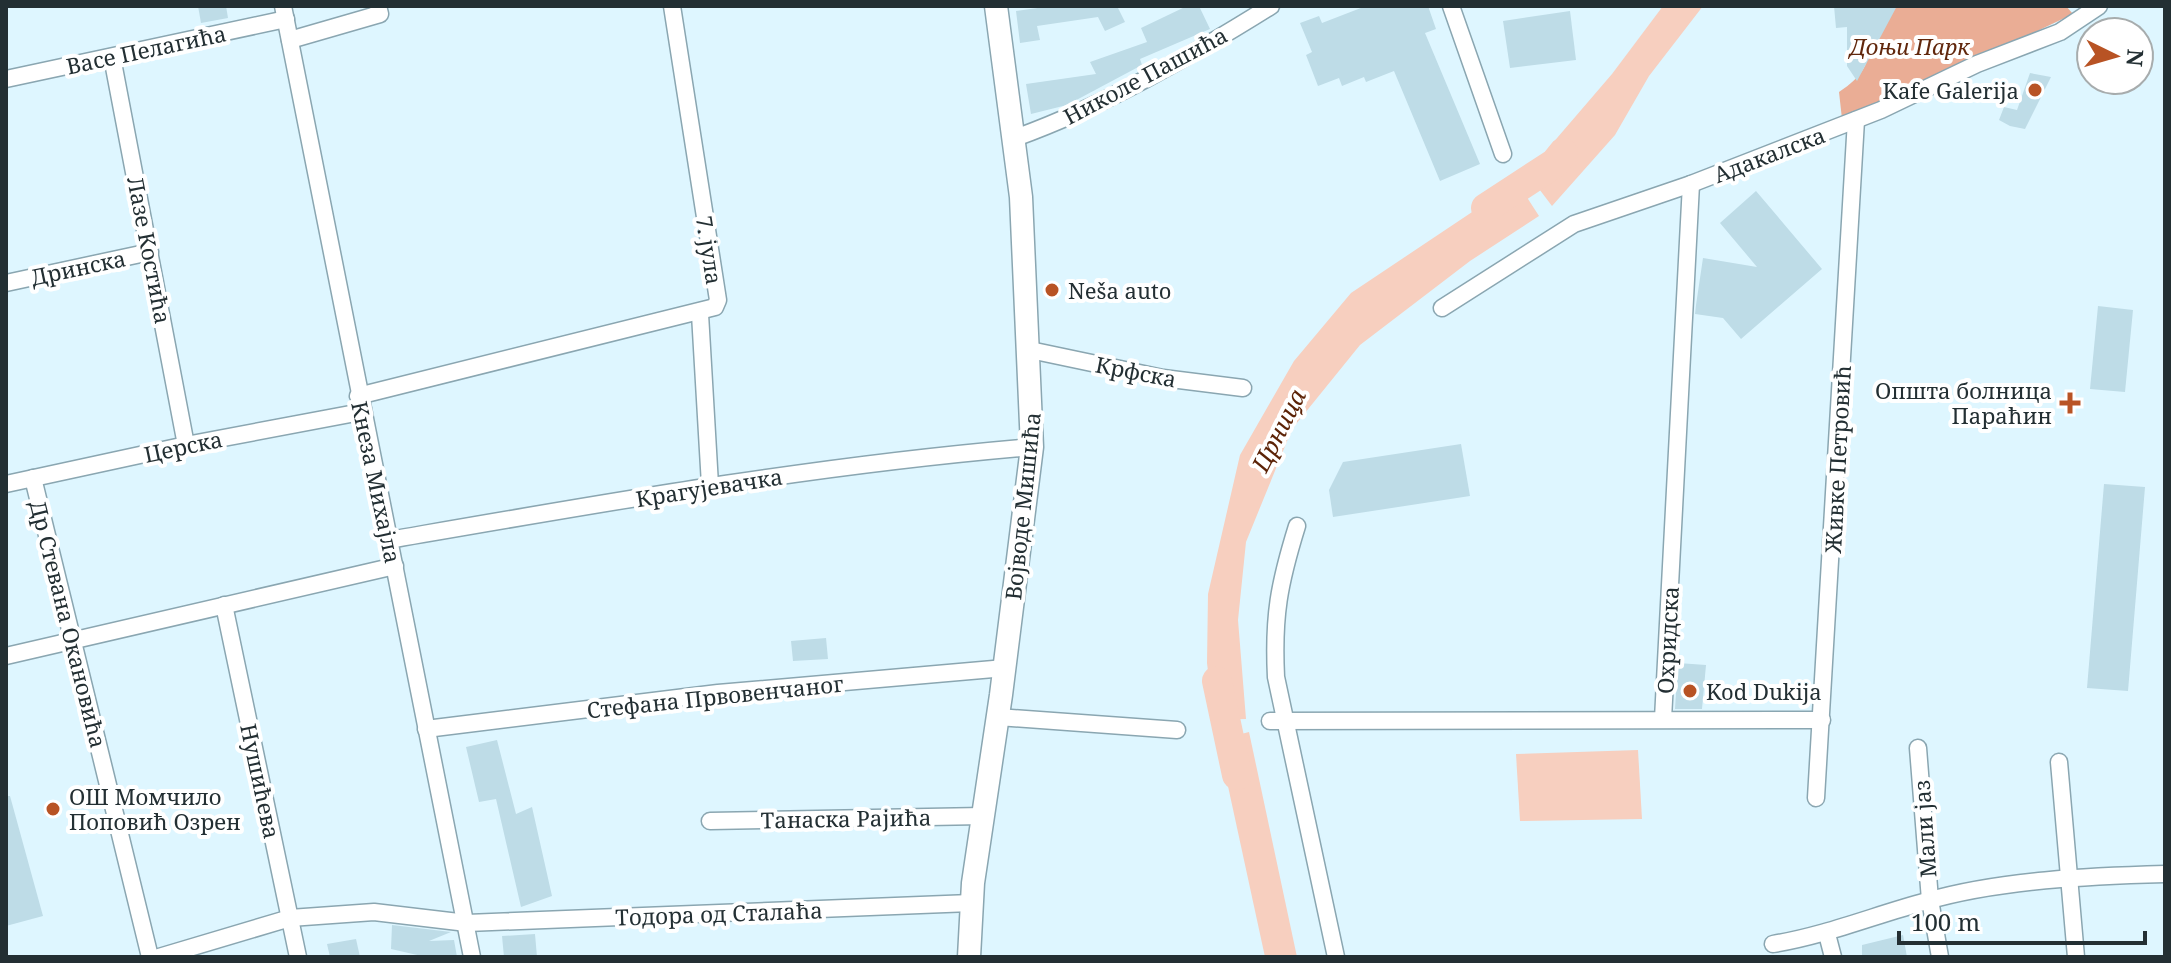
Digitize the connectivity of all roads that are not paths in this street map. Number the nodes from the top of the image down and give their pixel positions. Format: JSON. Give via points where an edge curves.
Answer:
{"nodes":[{"id":1,"x":378,"y":6,"type":"edge"},
{"id":2,"x":672,"y":6,"type":"edge"},
{"id":3,"x":996,"y":6,"type":"edge"},
{"id":4,"x":1271,"y":6,"type":"edge"},
{"id":5,"x":1451,"y":6,"type":"edge"},
{"id":6,"x":2099,"y":6,"type":"edge"},
{"id":7,"x":284,"y":13,"type":"edge"},
{"id":8,"x":290,"y":40,"type":"junction"},
{"id":9,"x":112,"y":57,"type":"junction"},
{"id":10,"x":6,"y":79,"type":"edge"},
{"id":11,"x":1856,"y":120,"type":"junction"},
{"id":12,"x":1015,"y":138,"type":"junction"},
{"id":13,"x":1503,"y":154,"type":"dead end"},
{"id":14,"x":1691,"y":184,"type":"junction"},
{"id":15,"x":150,"y":252,"type":"junction"},
{"id":16,"x":6,"y":283,"type":"edge"},
{"id":17,"x":1442,"y":308,"type":"dead end"},
{"id":18,"x":700,"y":314,"type":"junction"},
{"id":19,"x":1030,"y":350,"type":"junction"},
{"id":20,"x":1243,"y":388,"type":"dead end"},
{"id":21,"x":360,"y":404,"type":"junction"},
{"id":22,"x":186,"y":445,"type":"junction"},
{"id":23,"x":1032,"y":447,"type":"junction"},
{"id":24,"x":33,"y":478,"type":"junction"},
{"id":25,"x":6,"y":484,"type":"edge"},
{"id":26,"x":710,"y":485,"type":"junction"},
{"id":27,"x":1297,"y":526,"type":"dead end"},
{"id":28,"x":389,"y":540,"type":"junction"},
{"id":29,"x":395,"y":566,"type":"junction"},
{"id":30,"x":224,"y":605,"type":"junction"},
{"id":31,"x":72,"y":640,"type":"junction"},
{"id":32,"x":6,"y":656,"type":"edge"},
{"id":33,"x":1005,"y":668,"type":"junction"},
{"id":34,"x":998,"y":717,"type":"junction"},
{"id":35,"x":1663,"y":719,"type":"junction"},
{"id":36,"x":1278,"y":720,"type":"junction"},
{"id":37,"x":1822,"y":720,"type":"junction"},
{"id":38,"x":426,"y":729,"type":"junction"},
{"id":39,"x":1177,"y":730,"type":"dead end"},
{"id":40,"x":1918,"y":748,"type":"dead end"},
{"id":41,"x":2059,"y":762,"type":"dead end"},
{"id":42,"x":1816,"y":798,"type":"dead end"},
{"id":43,"x":983,"y":816,"type":"junction"},
{"id":44,"x":710,"y":821,"type":"dead end"},
{"id":45,"x":2165,"y":874,"type":"edge"},
{"id":46,"x":2070,"y":877,"type":"junction"},
{"id":47,"x":1930,"y":900,"type":"junction"},
{"id":48,"x":971,"y":903,"type":"junction"},
{"id":49,"x":290,"y":918,"type":"junction"},
{"id":50,"x":467,"y":923,"type":"junction"},
{"id":51,"x":1827,"y":934,"type":"junction"},
{"id":52,"x":1773,"y":944,"type":"dead end"},
{"id":53,"x":150,"y":957,"type":"edge"},
{"id":54,"x":159,"y":957,"type":"edge"},
{"id":55,"x":298,"y":957,"type":"edge"},
{"id":56,"x":472,"y":957,"type":"edge"},
{"id":57,"x":969,"y":957,"type":"edge"},
{"id":58,"x":1336,"y":957,"type":"edge"},
{"id":59,"x":1833,"y":957,"type":"edge"},
{"id":60,"x":1940,"y":957,"type":"edge"},
{"id":61,"x":2076,"y":957,"type":"edge"}],
"edges":[{"from":1,"to":8,"type":"street","via":[[380,14]]},
{"from":2,"to":18,"type":"street","name":"7. јула","via":[[718,300]]},
{"from":3,"to":12,"type":"main road","name":"Војводе Мишића"},
{"from":4,"to":12,"type":"street","name":"Николе Пашића","via":[[1132,84]]},
{"from":5,"to":13,"type":"street"},
{"from":6,"to":11,"type":"street","name":"Адакалска","via":[[2060,32]]},
{"from":7,"to":8,"type":"street","name":"Кнеза Михајла"},
{"from":7,"to":9,"type":"street","name":"Васе Пелагића"},
{"from":8,"to":21,"type":"street","name":"Кнеза Михајла"},
{"from":9,"to":10,"type":"street","name":"Васе Пелагића"},
{"from":9,"to":15,"type":"street","name":"Лазе Костића"},
{"from":11,"to":14,"type":"street","name":"Адакалска"},
{"from":11,"to":37,"type":"street","name":"Живке Петровић"},
{"from":12,"to":19,"type":"main road","name":"Војводе Мишића"},
{"from":14,"to":17,"type":"street","name":"Адакалска","via":[[1574,224]]},
{"from":14,"to":35,"type":"street","name":"Охридска"},
{"from":15,"to":16,"type":"street","name":"Дринска"},
{"from":15,"to":22,"type":"street","name":"Лазе Костића"},
{"from":18,"to":21,"type":"street","name":"Церска"},
{"from":18,"to":26,"type":"street","name":"7. јула"},
{"from":19,"to":20,"type":"street","name":"Крфска","via":[[1163,378]]},
{"from":19,"to":23,"type":"main road","name":"Војводе Мишића"},
{"from":21,"to":22,"type":"street","name":"Церска"},
{"from":21,"to":28,"type":"street","name":"Кнеза Михајла"},
{"from":22,"to":24,"type":"street","name":"Церска"},
{"from":23,"to":26,"type":"street","name":"Крагујевачка"},
{"from":23,"to":33,"type":"main road","name":"Војводе Мишића"},
{"from":24,"to":25,"type":"street","name":"Церска"},
{"from":24,"to":31,"type":"street","name":"Др Стевана Окановића"},
{"from":26,"to":28,"type":"street","name":"Крагујевачка"},
{"from":27,"to":36,"type":"street","via":[[1278,587]]},
{"from":28,"to":29,"type":"street","name":"Кнеза Михајла"},
{"from":29,"to":30,"type":"street"},
{"from":29,"to":38,"type":"street","name":"Кнеза Михајла"},
{"from":30,"to":31,"type":"street"},
{"from":30,"to":49,"type":"street","name":"Нушићева"},
{"from":31,"to":32,"type":"street"},
{"from":31,"to":53,"type":"street","name":"Др Стевана Окановића"},
{"from":33,"to":34,"type":"main road","name":"Војводе Мишића"},
{"from":33,"to":38,"type":"street","name":"Стефана Првовенчаног","via":[[718,693]]},
{"from":34,"to":39,"type":"street"},
{"from":34,"to":43,"type":"main road","name":"Војводе Мишића"},
{"from":35,"to":36,"type":"street","name":"Охридска"},
{"from":35,"to":37,"type":"street"},
{"from":36,"to":58,"type":"street"},
{"from":37,"to":42,"type":"street","name":"Живке Петровић"},
{"from":38,"to":50,"type":"street","name":"Кнеза Михајла"},
{"from":40,"to":47,"type":"street","name":"Мали јаз"},
{"from":41,"to":46,"type":"street"},
{"from":43,"to":44,"type":"street","name":"Танаска Рајића"},
{"from":43,"to":48,"type":"main road","name":"Војводе Мишића"},
{"from":45,"to":46,"type":"street"},
{"from":46,"to":47,"type":"street"},
{"from":46,"to":61,"type":"street"},
{"from":47,"to":51,"type":"street"},
{"from":47,"to":60,"type":"street","name":"Мали јаз"},
{"from":48,"to":50,"type":"street","name":"Тодора од Сталаћа"},
{"from":48,"to":57,"type":"main road","name":"Војводе Мишића"},
{"from":49,"to":50,"type":"street","name":"Тодора од Сталаћа","via":[[374,912]]},
{"from":49,"to":54,"type":"street","name":"Тодора од Сталаћа"},
{"from":49,"to":55,"type":"street","name":"Нушићева"},
{"from":50,"to":56,"type":"street","name":"Кнеза Михајла"},
{"from":51,"to":52,"type":"street"},
{"from":51,"to":59,"type":"street"}]}
